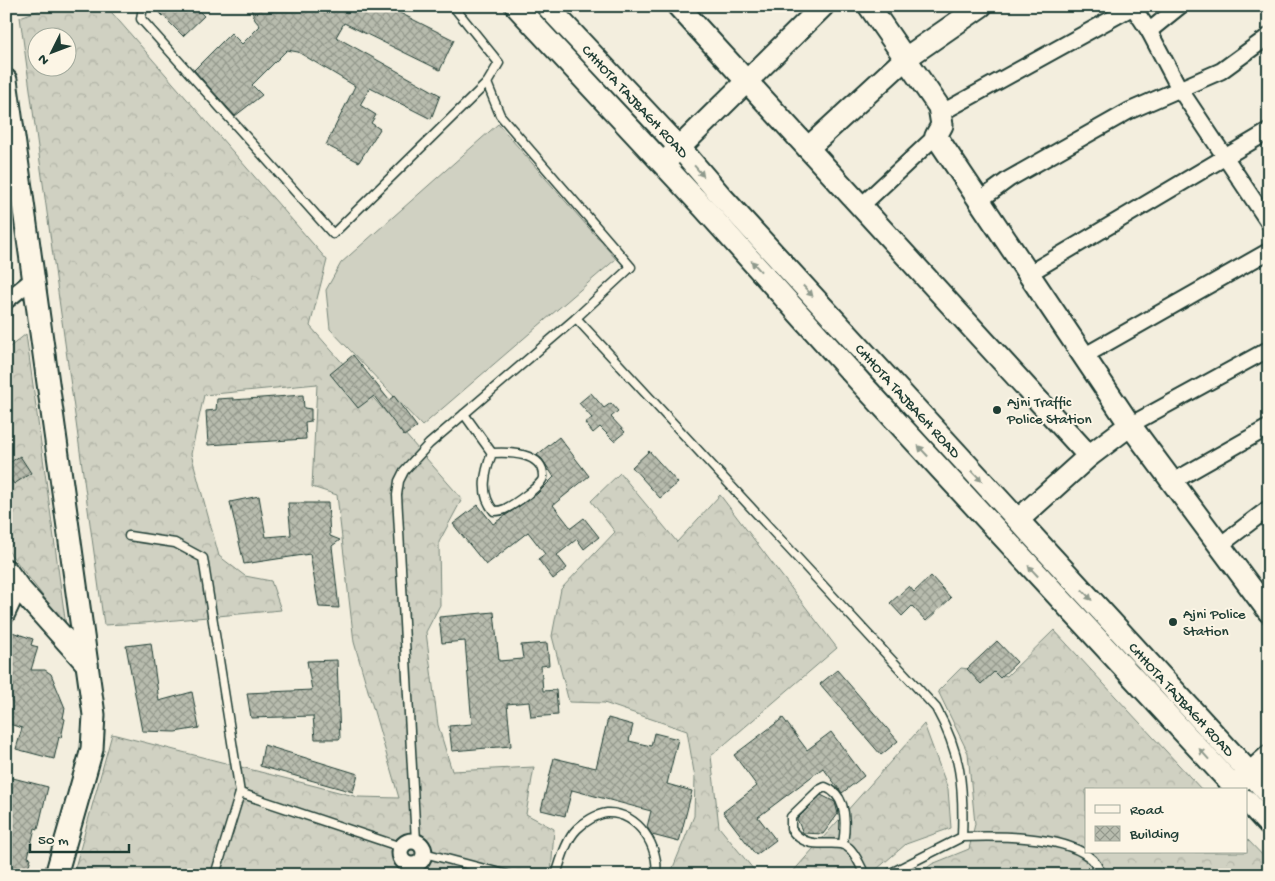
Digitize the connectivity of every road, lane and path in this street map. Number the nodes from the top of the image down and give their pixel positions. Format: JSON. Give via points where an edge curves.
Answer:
{"nodes":[{"id":1,"x":143,"y":6,"type":"edge"},
{"id":2,"x":453,"y":6,"type":"edge"},
{"id":3,"x":516,"y":6,"type":"edge"},
{"id":4,"x":547,"y":6,"type":"edge"},
{"id":5,"x":823,"y":6,"type":"edge"},
{"id":6,"x":869,"y":6,"type":"edge"},
{"id":7,"x":980,"y":6,"type":"edge"},
{"id":8,"x":1180,"y":6,"type":"edge"},
{"id":9,"x":681,"y":7,"type":"edge"},
{"id":10,"x":1149,"y":32,"type":"junction"},
{"id":11,"x":1269,"y":36,"type":"edge"},
{"id":12,"x":906,"y":58,"type":"junction"},
{"id":13,"x":6,"y":80,"type":"edge"},
{"id":14,"x":747,"y":81,"type":"junction"},
{"id":15,"x":487,"y":83,"type":"junction"},
{"id":16,"x":1179,"y":88,"type":"junction"},
{"id":17,"x":941,"y":113,"type":"junction"},
{"id":18,"x":1269,"y":132,"type":"edge"},
{"id":19,"x":936,"y":136,"type":"junction"},
{"id":20,"x":6,"y":144,"type":"edge"},
{"id":21,"x":680,"y":148,"type":"junction"},
{"id":22,"x":808,"y":148,"type":"junction"},
{"id":23,"x":1226,"y":158,"type":"junction"},
{"id":24,"x":663,"y":164,"type":"junction"},
{"id":25,"x":980,"y":201,"type":"junction"},
{"id":26,"x":861,"y":206,"type":"junction"},
{"id":27,"x":1269,"y":223,"type":"edge"},
{"id":28,"x":1269,"y":251,"type":"edge"},
{"id":29,"x":1028,"y":274,"type":"junction"},
{"id":30,"x":27,"y":284,"type":"junction"},
{"id":31,"x":6,"y":301,"type":"edge"},
{"id":32,"x":576,"y":318,"type":"junction"},
{"id":33,"x":1269,"y":349,"type":"edge"},
{"id":34,"x":1084,"y":356,"type":"junction"},
{"id":35,"x":464,"y":414,"type":"junction"},
{"id":36,"x":1130,"y":425,"type":"junction"},
{"id":37,"x":1269,"y":427,"type":"edge"},
{"id":38,"x":492,"y":453,"type":"junction"},
{"id":39,"x":1089,"y":456,"type":"junction"},
{"id":40,"x":1172,"y":482,"type":"junction"},
{"id":41,"x":1269,"y":508,"type":"edge"},
{"id":42,"x":1018,"y":520,"type":"junction"},
{"id":43,"x":129,"y":536,"type":"dead end"},
{"id":44,"x":1219,"y":546,"type":"junction"},
{"id":45,"x":6,"y":570,"type":"edge"},
{"id":46,"x":19,"y":588,"type":"junction"},
{"id":47,"x":1267,"y":605,"type":"edge"},
{"id":48,"x":6,"y":616,"type":"edge"},
{"id":49,"x":84,"y":660,"type":"junction"},
{"id":50,"x":1269,"y":756,"type":"edge"},
{"id":51,"x":1249,"y":772,"type":"junction"},
{"id":52,"x":1234,"y":788,"type":"edge"},
{"id":53,"x":1241,"y":788,"type":"edge"},
{"id":54,"x":240,"y":793,"type":"junction"},
{"id":55,"x":1269,"y":794,"type":"edge"},
{"id":56,"x":1248,"y":803,"type":"edge"},
{"id":57,"x":1269,"y":825,"type":"edge"},
{"id":58,"x":962,"y":837,"type":"junction"},
{"id":59,"x":843,"y":844,"type":"junction"},
{"id":60,"x":401,"y":847,"type":"junction"},
{"id":61,"x":420,"y":847,"type":"junction"},
{"id":62,"x":414,"y":870,"type":"edge"},
{"id":63,"x":44,"y":875,"type":"edge"},
{"id":64,"x":56,"y":875,"type":"edge"},
{"id":65,"x":215,"y":875,"type":"edge"},
{"id":66,"x":508,"y":875,"type":"edge"},
{"id":67,"x":556,"y":875,"type":"edge"},
{"id":68,"x":656,"y":875,"type":"edge"},
{"id":69,"x":865,"y":875,"type":"edge"},
{"id":70,"x":887,"y":875,"type":"edge"},
{"id":71,"x":1101,"y":875,"type":"edge"}],
"edges":[{"from":1,"to":15,"type":"lane","via":[[141,19],[333,234]]},
{"from":2,"to":15,"type":"lane","via":[[498,63]]},
{"from":3,"to":24,"type":"main road"},
{"from":4,"to":21,"type":"main road","name":"CHHOTA TAJBAGH ROAD"},
{"from":5,"to":14,"type":"main road"},
{"from":6,"to":12,"type":"main road"},
{"from":7,"to":12,"type":"main road"},
{"from":8,"to":10,"type":"street"},
{"from":9,"to":14,"type":"main road"},
{"from":10,"to":16,"type":"street"},
{"from":10,"to":17,"type":"street","via":[[1133,8]]},
{"from":11,"to":16,"type":"street","via":[[1222,71]]},
{"from":12,"to":17,"type":"main road"},
{"from":12,"to":22,"type":"main road"},
{"from":13,"to":49,"type":"main road","via":[[71,540]]},
{"from":14,"to":21,"type":"main road"},
{"from":14,"to":22,"type":"main road"},
{"from":15,"to":32,"type":"lane","via":[[500,115],[631,268]]},
{"from":16,"to":23,"type":"street"},
{"from":16,"to":25,"type":"street","via":[[1086,135],[1009,179]]},
{"from":17,"to":19,"type":"main road","via":[[942,125]]},
{"from":18,"to":23,"type":"street"},
{"from":19,"to":25,"type":"main road"},
{"from":19,"to":26,"type":"street"},
{"from":20,"to":30,"type":"main road"},
{"from":21,"to":24,"type":"main road"},
{"from":21,"to":42,"type":"main road","name":"CHHOTA TAJBAGH ROAD","one_way":true},
{"from":22,"to":26,"type":"main road"},
{"from":23,"to":27,"type":"street"},
{"from":23,"to":29,"type":"street"},
{"from":52,"to":24,"type":"main road","one_way":true},
{"from":25,"to":29,"type":"main road"},
{"from":26,"to":39,"type":"main road"},
{"from":28,"to":34,"type":"street"},
{"from":29,"to":34,"type":"main road"},
{"from":30,"to":31,"type":"street"},
{"from":30,"to":49,"type":"main road","via":[[62,547]]},
{"from":32,"to":35,"type":"lane"},
{"from":32,"to":58,"type":"lane","via":[[936,708],[948,729],[958,762],[962,782]]},
{"from":33,"to":36,"type":"street"},
{"from":34,"to":36,"type":"main road"},
{"from":35,"to":38,"type":"lane"},
{"from":35,"to":61,"type":"lane","via":[[404,471],[397,495]]},
{"from":36,"to":39,"type":"main road"},
{"from":36,"to":40,"type":"main road"},
{"from":37,"to":40,"type":"street"},
{"from":38,"to":38,"type":"lane","via":[[485,496],[488,504],[498,511],[527,494],[542,481],[543,476],[534,459],[507,452]]},
{"from":39,"to":42,"type":"main road"},
{"from":40,"to":44,"type":"main road"},
{"from":41,"to":44,"type":"street"},
{"from":42,"to":51,"type":"main road","name":"CHHOTA TAJBAGH ROAD","one_way":true},
{"from":43,"to":54,"type":"lane","via":[[175,543],[202,558]]},
{"from":44,"to":47,"type":"main road"},
{"from":45,"to":46,"type":"main road"},
{"from":46,"to":48,"type":"street"},
{"from":46,"to":49,"type":"main road"},
{"from":49,"to":63,"type":"main road","via":[[79,746]]},
{"from":49,"to":64,"type":"main road","via":[[94,715],[92,749]]},
{"from":50,"to":51,"type":"main road"},
{"from":51,"to":53,"type":"main road"},
{"from":51,"to":55,"type":"main road","name":"CHHOTA TAJBAGH ROAD"},
{"from":54,"to":60,"type":"lane"},
{"from":54,"to":65,"type":"lane"},
{"from":56,"to":57,"type":"main road"},
{"from":58,"to":70,"type":"lane"},
{"from":58,"to":71,"type":"lane","via":[[1042,839],[1088,856]]},
{"from":59,"to":59,"type":"lane","via":[[808,842],[791,829],[791,817],[825,787],[839,795],[845,814]]},
{"from":59,"to":69,"type":"lane","via":[[851,849]]},
{"from":60,"to":61,"type":"street","via":[[407,842]]},
{"from":60,"to":62,"type":"street","via":[[402,859]]},
{"from":61,"to":62,"type":"street","via":[[422,860]]},
{"from":61,"to":66,"type":"lane"},
{"from":67,"to":68,"type":"lane","via":[[568,841],[576,830],[593,818],[608,813],[633,821],[645,834],[656,855]]}]}
